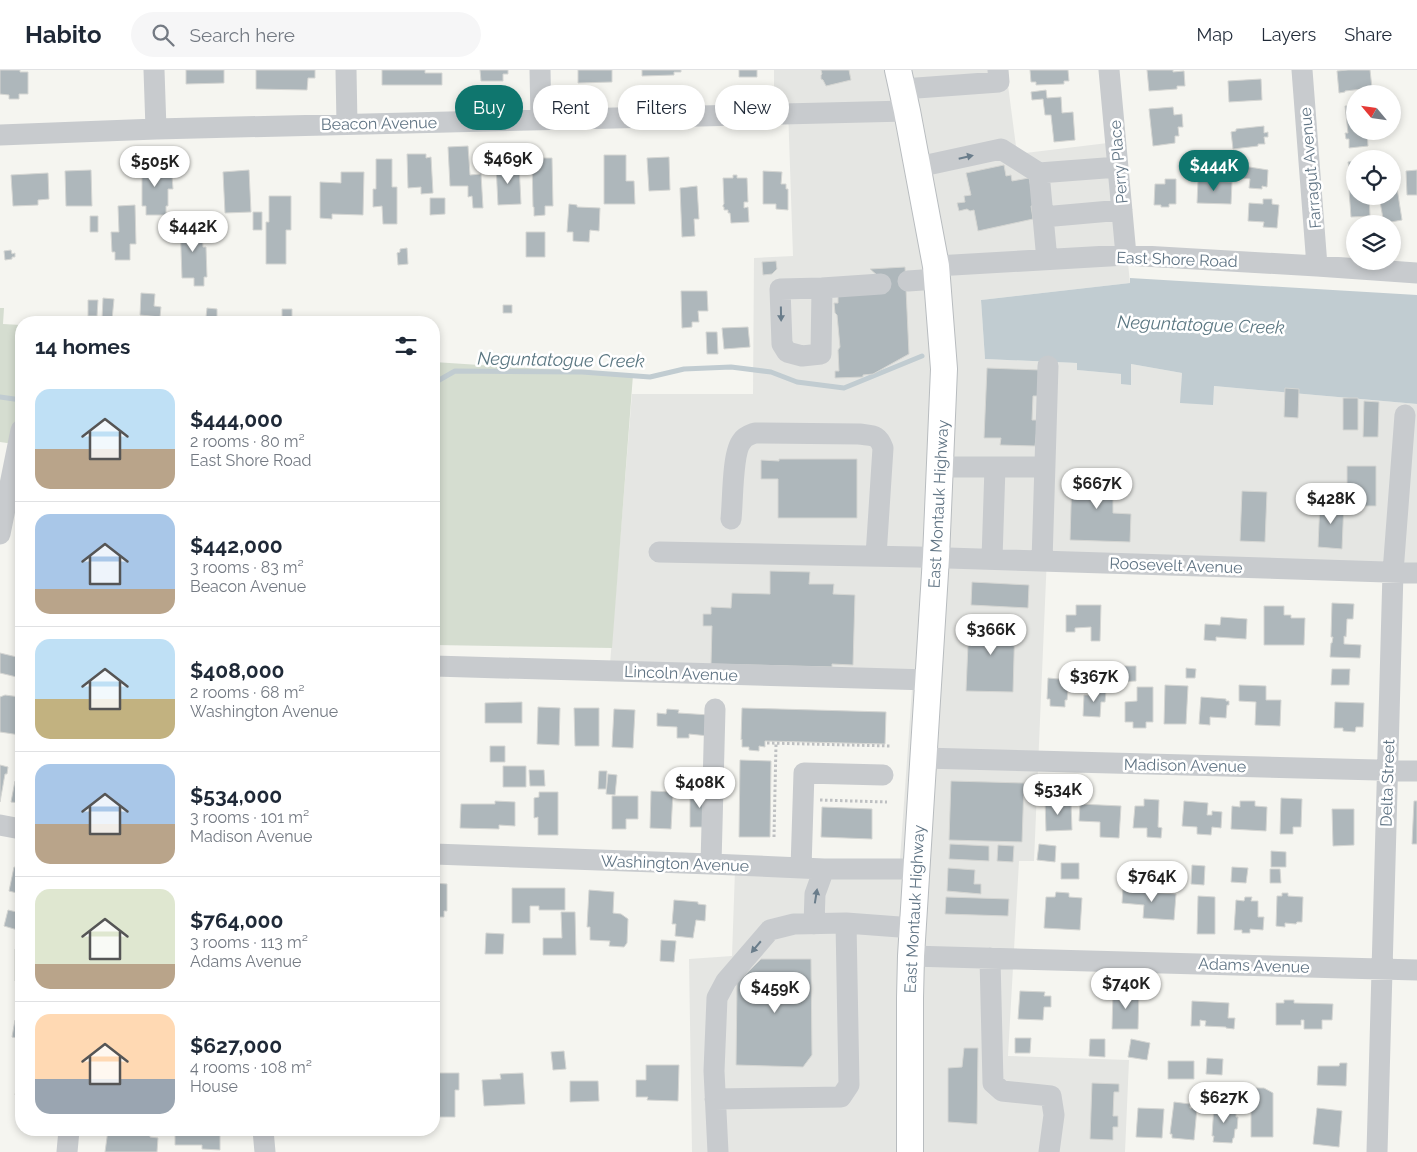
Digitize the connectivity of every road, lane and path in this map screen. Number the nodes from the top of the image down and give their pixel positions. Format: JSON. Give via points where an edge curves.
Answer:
{"nodes":[{"id":1,"x":154,"y":70,"type":"edge"},
{"id":2,"x":346,"y":70,"type":"edge"},
{"id":3,"x":540,"y":70,"type":"edge"},
{"id":4,"x":998,"y":70,"type":"edge"},
{"id":5,"x":1109,"y":70,"type":"edge"},
{"id":6,"x":1302,"y":70,"type":"edge"},
{"id":7,"x":540,"y":85,"type":"edge"},
{"id":8,"x":903,"y":90,"type":"edge"},
{"id":9,"x":608,"y":114,"type":"edge"},
{"id":10,"x":533,"y":119,"type":"edge"},
{"id":11,"x":347,"y":124,"type":"junction"},
{"id":12,"x":156,"y":129,"type":"junction"},
{"id":13,"x":0,"y":135,"type":"edge"},
{"id":14,"x":918,"y":167,"type":"junction"},
{"id":15,"x":1118,"y":167,"type":"junction"},
{"id":16,"x":1039,"y":173,"type":"junction"},
{"id":17,"x":1122,"y":210,"type":"junction"},
{"id":18,"x":1043,"y":217,"type":"junction"},
{"id":19,"x":1126,"y":254,"type":"junction"},
{"id":20,"x":1048,"y":260,"type":"junction"},
{"id":21,"x":1317,"y":266,"type":"junction"},
{"id":22,"x":936,"y":272,"type":"junction"},
{"id":23,"x":1417,"y":273,"type":"edge"},
{"id":24,"x":908,"y":281,"type":"dead end"},
{"id":25,"x":881,"y":284,"type":"dead end"},
{"id":26,"x":822,"y":288,"type":"dead end"},
{"id":27,"x":1048,"y":366,"type":"dead end"},
{"id":28,"x":1405,"y":415,"type":"dead end"},
{"id":29,"x":15,"y":460,"type":"edge"},
{"id":30,"x":940,"y":467,"type":"junction"},
{"id":31,"x":995,"y":467,"type":"junction"},
{"id":32,"x":1044,"y":467,"type":"junction"},
{"id":33,"x":731,"y":519,"type":"dead end"},
{"id":34,"x":0,"y":534,"type":"edge"},
{"id":35,"x":659,"y":552,"type":"dead end"},
{"id":36,"x":876,"y":556,"type":"junction"},
{"id":37,"x":936,"y":557,"type":"junction"},
{"id":38,"x":992,"y":559,"type":"junction"},
{"id":39,"x":1042,"y":561,"type":"junction"},
{"id":40,"x":1393,"y":572,"type":"junction"},
{"id":41,"x":1417,"y":573,"type":"edge"},
{"id":42,"x":440,"y":666,"type":"edge"},
{"id":43,"x":929,"y":680,"type":"junction"},
{"id":44,"x":715,"y":709,"type":"dead end"},
{"id":45,"x":767,"y":743,"type":"dead end"},
{"id":46,"x":776,"y":744,"type":"junction"},
{"id":47,"x":890,"y":746,"type":"dead end"},
{"id":48,"x":923,"y":758,"type":"junction"},
{"id":49,"x":1387,"y":770,"type":"junction"},
{"id":50,"x":1417,"y":771,"type":"edge"},
{"id":51,"x":883,"y":775,"type":"dead end"},
{"id":52,"x":814,"y":800,"type":"dead end"},
{"id":53,"x":887,"y":802,"type":"dead end"},
{"id":54,"x":0,"y":824,"type":"edge"},
{"id":55,"x":15,"y":828,"type":"edge"},
{"id":56,"x":774,"y":837,"type":"dead end"},
{"id":57,"x":440,"y":854,"type":"edge"},
{"id":58,"x":711,"y":864,"type":"junction"},
{"id":59,"x":801,"y":868,"type":"junction"},
{"id":60,"x":824,"y":869,"type":"junction"},
{"id":61,"x":916,"y":869,"type":"junction"},
{"id":62,"x":846,"y":923,"type":"junction"},
{"id":63,"x":814,"y":924,"type":"junction"},
{"id":64,"x":913,"y":928,"type":"junction"},
{"id":65,"x":911,"y":956,"type":"junction"},
{"id":66,"x":990,"y":958,"type":"junction"},
{"id":67,"x":1382,"y":969,"type":"junction"},
{"id":68,"x":1417,"y":970,"type":"edge"},
{"id":69,"x":716,"y":1099,"type":"junction"},
{"id":70,"x":68,"y":1136,"type":"edge"},
{"id":71,"x":264,"y":1136,"type":"edge"},
{"id":72,"x":67,"y":1152,"type":"edge"},
{"id":73,"x":265,"y":1152,"type":"edge"},
{"id":74,"x":718,"y":1152,"type":"edge"},
{"id":75,"x":910,"y":1152,"type":"edge"},
{"id":76,"x":1049,"y":1152,"type":"edge"},
{"id":77,"x":1377,"y":1152,"type":"edge"}],
"edges":[{"from":1,"to":12,"type":"street"},
{"from":2,"to":11,"type":"street"},
{"from":3,"to":7,"type":"street"},
{"from":4,"to":8,"type":"street","name":"Beacon Avenue","via":[[999,82]]},
{"from":5,"to":15,"type":"street","name":"Perry Place"},
{"from":6,"to":21,"type":"street","name":"Farragut Avenue"},
{"from":8,"to":9,"type":"street","name":"Beacon Avenue"},
{"from":8,"to":14,"type":"main road","name":"East Montauk Highway"},
{"from":10,"to":11,"type":"street","name":"Beacon Avenue"},
{"from":11,"to":12,"type":"street","name":"Beacon Avenue"},
{"from":12,"to":13,"type":"street","name":"Beacon Avenue"},
{"from":14,"to":16,"type":"street","one_way":true,"via":[[1001,149]]},
{"from":14,"to":22,"type":"main road","name":"East Montauk Highway"},
{"from":15,"to":16,"type":"street"},
{"from":15,"to":17,"type":"street","name":"Perry Place"},
{"from":16,"to":18,"type":"street"},
{"from":17,"to":18,"type":"street"},
{"from":17,"to":19,"type":"street","name":"Perry Place"},
{"from":18,"to":20,"type":"street"},
{"from":19,"to":20,"type":"street","name":"East Shore Road"},
{"from":19,"to":21,"type":"street","name":"East Shore Road"},
{"from":20,"to":22,"type":"street","name":"East Shore Road"},
{"from":21,"to":23,"type":"street","name":"East Shore Road"},
{"from":22,"to":24,"type":"street","name":"East Shore Road"},
{"from":22,"to":30,"type":"main road","name":"East Montauk Highway","via":[[944,369]]},
{"from":25,"to":26,"type":"street"},
{"from":27,"to":32,"type":"street"},
{"from":28,"to":40,"type":"street","name":"Delta Street"},
{"from":29,"to":34,"type":"street"},
{"from":30,"to":31,"type":"street"},
{"from":30,"to":37,"type":"main road","name":"East Montauk Highway"},
{"from":31,"to":32,"type":"street"},
{"from":31,"to":38,"type":"street"},
{"from":32,"to":39,"type":"street"},
{"from":33,"to":36,"type":"street","via":[[736,457],[740,442],[746,436],[755,433],[875,436],[883,448]]},
{"from":35,"to":36,"type":"street","name":"Roosevelt Avenue"},
{"from":36,"to":37,"type":"street","name":"Roosevelt Avenue"},
{"from":37,"to":38,"type":"street","name":"Roosevelt Avenue"},
{"from":37,"to":43,"type":"main road","name":"East Montauk Highway"},
{"from":38,"to":39,"type":"street","name":"Roosevelt Avenue"},
{"from":39,"to":40,"type":"street","name":"Roosevelt Avenue"},
{"from":40,"to":41,"type":"street","name":"Roosevelt Avenue"},
{"from":40,"to":49,"type":"street","name":"Delta Street"},
{"from":42,"to":43,"type":"street","name":"Lincoln Avenue"},
{"from":43,"to":48,"type":"main road","name":"East Montauk Highway"},
{"from":44,"to":58,"type":"street"},
{"from":45,"to":46,"type":"path"},
{"from":46,"to":47,"type":"path"},
{"from":46,"to":56,"type":"path"},
{"from":48,"to":49,"type":"street","name":"Madison Avenue"},
{"from":48,"to":61,"type":"main road","name":"East Montauk Highway"},
{"from":49,"to":50,"type":"street","name":"Madison Avenue"},
{"from":49,"to":67,"type":"street","name":"Delta Street"},
{"from":51,"to":59,"type":"street","via":[[804,773]]},
{"from":52,"to":53,"type":"path"},
{"from":54,"to":55,"type":"street"},
{"from":57,"to":58,"type":"street","name":"Washington Avenue"},
{"from":58,"to":59,"type":"street","name":"Washington Avenue"},
{"from":59,"to":60,"type":"street","name":"Washington Avenue"},
{"from":60,"to":61,"type":"street","name":"Washington Avenue"},
{"from":63,"to":60,"type":"street","one_way":true,"via":[[815,894]]},
{"from":61,"to":64,"type":"main road","name":"East Montauk Highway"},
{"from":62,"to":63,"type":"street"},
{"from":62,"to":64,"type":"street"},
{"from":62,"to":69,"type":"street","via":[[849,1085],[841,1096]]},
{"from":63,"to":69,"type":"street","one_way":true,"via":[[794,924],[770,930],[726,981],[717,998]]},
{"from":64,"to":65,"type":"main road","name":"East Montauk Highway"},
{"from":65,"to":66,"type":"street","name":"Adams Avenue"},
{"from":65,"to":75,"type":"main road","name":"East Montauk Highway"},
{"from":66,"to":67,"type":"street","name":"Adams Avenue"},
{"from":66,"to":76,"type":"street","via":[[993,1083],[1002,1091],[1051,1096],[1054,1115]]},
{"from":67,"to":68,"type":"street","name":"Adams Avenue"},
{"from":67,"to":77,"type":"street","name":"Delta Street"},
{"from":69,"to":74,"type":"street"},
{"from":70,"to":72,"type":"street"},
{"from":71,"to":73,"type":"street"}]}
